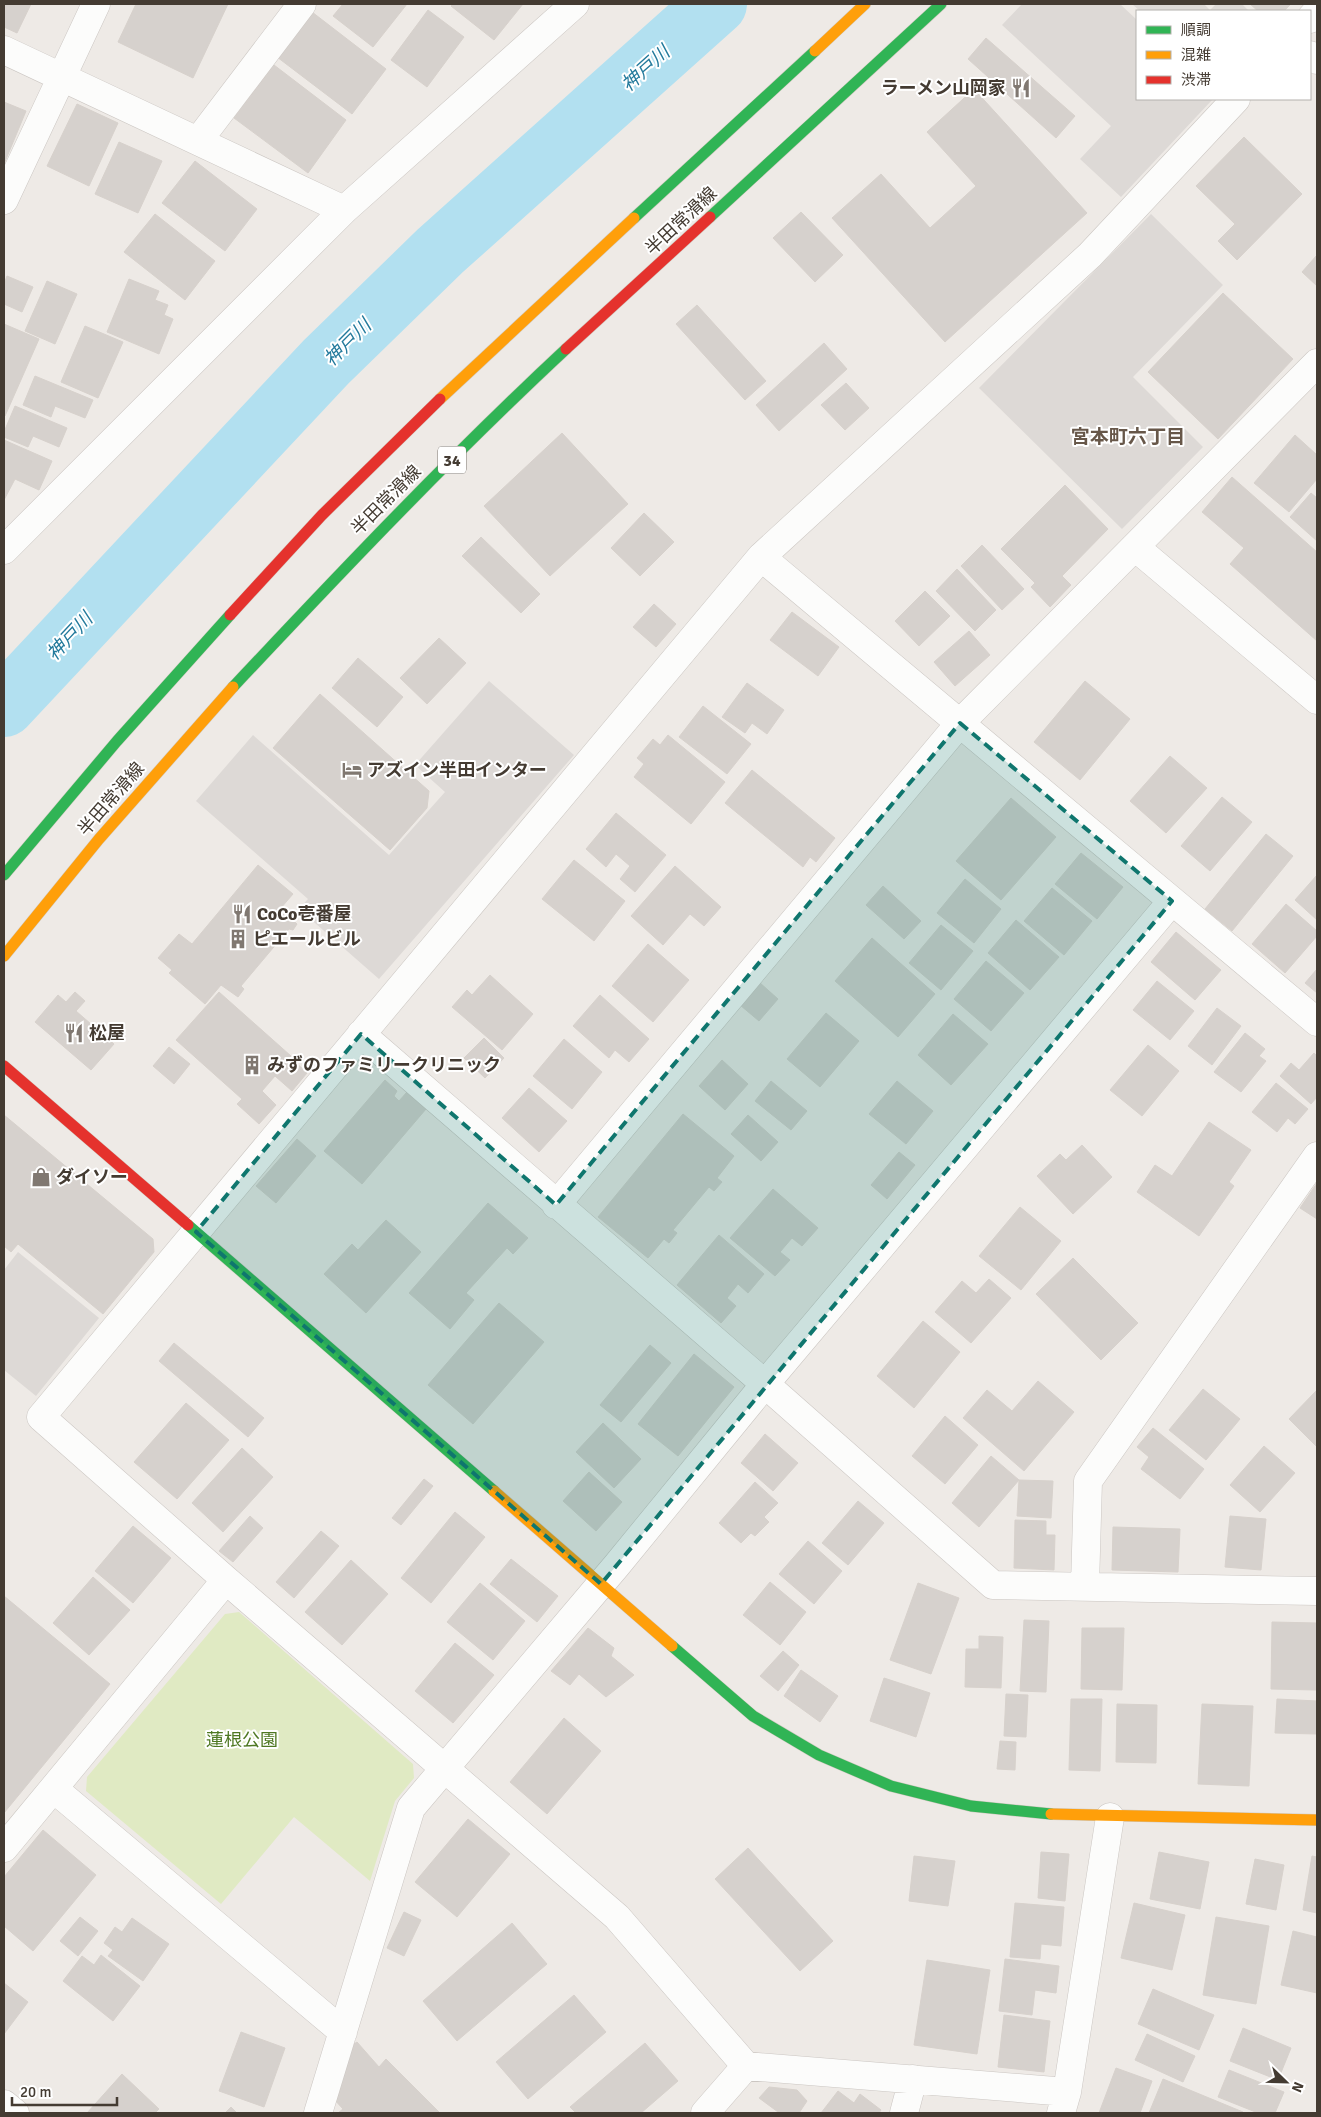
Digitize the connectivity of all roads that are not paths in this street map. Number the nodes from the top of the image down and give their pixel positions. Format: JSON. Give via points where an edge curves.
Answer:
{"nodes":[{"id":1,"x":96,"y":4,"type":"edge"},
{"id":2,"x":302,"y":4,"type":"edge"},
{"id":3,"x":575,"y":4,"type":"edge"},
{"id":4,"x":865,"y":4,"type":"edge"},
{"id":5,"x":941,"y":4,"type":"edge"},
{"id":6,"x":4,"y":50,"type":"edge"},
{"id":7,"x":61,"y":77,"type":"junction"},
{"id":8,"x":1235,"y":100,"type":"edge"},
{"id":9,"x":198,"y":140,"type":"junction"},
{"id":10,"x":4,"y":200,"type":"edge"},
{"id":11,"x":344,"y":210,"type":"junction"},
{"id":12,"x":1315,"y":370,"type":"edge"},
{"id":13,"x":1135,"y":547,"type":"junction"},
{"id":14,"x":4,"y":550,"type":"edge"},
{"id":15,"x":761,"y":557,"type":"junction"},
{"id":16,"x":1317,"y":700,"type":"edge"},
{"id":17,"x":960,"y":723,"type":"junction"},
{"id":18,"x":4,"y":875,"type":"edge"},
{"id":19,"x":1172,"y":902,"type":"junction"},
{"id":20,"x":4,"y":956,"type":"edge"},
{"id":21,"x":1317,"y":1022,"type":"edge"},
{"id":22,"x":361,"y":1034,"type":"junction"},
{"id":23,"x":4,"y":1066,"type":"edge"},
{"id":24,"x":1317,"y":1156,"type":"edge"},
{"id":25,"x":556,"y":1204,"type":"junction"},
{"id":26,"x":196,"y":1232,"type":"junction"},
{"id":27,"x":765,"y":1384,"type":"junction"},
{"id":28,"x":226,"y":1580,"type":"junction"},
{"id":29,"x":601,"y":1584,"type":"junction"},
{"id":30,"x":1085,"y":1586,"type":"junction"},
{"id":31,"x":1317,"y":1591,"type":"edge"},
{"id":32,"x":445,"y":1769,"type":"junction"},
{"id":33,"x":54,"y":1789,"type":"junction"},
{"id":34,"x":1110,"y":1816,"type":"junction"},
{"id":35,"x":1317,"y":1820,"type":"edge"},
{"id":36,"x":4,"y":1848,"type":"edge"},
{"id":37,"x":343,"y":2032,"type":"junction"},
{"id":38,"x":746,"y":2066,"type":"junction"},
{"id":39,"x":913,"y":2080,"type":"junction"},
{"id":40,"x":1064,"y":2103,"type":"edge"},
{"id":41,"x":4,"y":2104,"type":"edge"},
{"id":42,"x":14,"y":2113,"type":"edge"},
{"id":43,"x":318,"y":2113,"type":"edge"},
{"id":44,"x":705,"y":2113,"type":"edge"},
{"id":45,"x":904,"y":2113,"type":"edge"}],
"edges":[{"from":1,"to":7,"type":"street"},
{"from":2,"to":9,"type":"street"},
{"from":3,"to":11,"type":"street"},
{"from":4,"to":18,"type":"main road","name":"半田常滑線","via":[[477,363],[321,517],[177,672]]},
{"from":5,"to":20,"type":"main road","name":"半田常滑線","number":"34","via":[[506,406],[360,551],[223,698],[99,839]]},
{"from":6,"to":7,"type":"street"},
{"from":7,"to":9,"type":"street"},
{"from":7,"to":10,"type":"street"},
{"from":8,"to":15,"type":"street","via":[[1090,255]]},
{"from":9,"to":11,"type":"street"},
{"from":11,"to":14,"type":"street"},
{"from":12,"to":13,"type":"street"},
{"from":13,"to":16,"type":"street"},
{"from":13,"to":17,"type":"street"},
{"from":15,"to":17,"type":"street"},
{"from":15,"to":22,"type":"street"},
{"from":17,"to":19,"type":"street"},
{"from":17,"to":25,"type":"street"},
{"from":19,"to":21,"type":"street"},
{"from":19,"to":27,"type":"street"},
{"from":22,"to":25,"type":"street"},
{"from":22,"to":26,"type":"street"},
{"from":23,"to":26,"type":"main road"},
{"from":24,"to":30,"type":"street","via":[[1088,1481]]},
{"from":25,"to":27,"type":"street"},
{"from":26,"to":28,"type":"street","via":[[41,1417]]},
{"from":26,"to":29,"type":"main road"},
{"from":27,"to":29,"type":"street"},
{"from":27,"to":30,"type":"street","via":[[993,1585]]},
{"from":28,"to":32,"type":"street"},
{"from":28,"to":33,"type":"street"},
{"from":29,"to":32,"type":"street"},
{"from":29,"to":34,"type":"main road","via":[[753,1716],[818,1755],[891,1786],[971,1806],[1044,1814]]},
{"from":30,"to":31,"type":"street"},
{"from":32,"to":37,"type":"street","via":[[410,1808]]},
{"from":32,"to":38,"type":"street","via":[[617,1917]]},
{"from":33,"to":36,"type":"street"},
{"from":33,"to":37,"type":"street"},
{"from":34,"to":35,"type":"main road"},
{"from":34,"to":40,"type":"street"},
{"from":37,"to":43,"type":"street"},
{"from":38,"to":39,"type":"street"},
{"from":38,"to":44,"type":"street"},
{"from":39,"to":40,"type":"street"},
{"from":39,"to":45,"type":"street"},
{"from":41,"to":42,"type":"street"}]}
